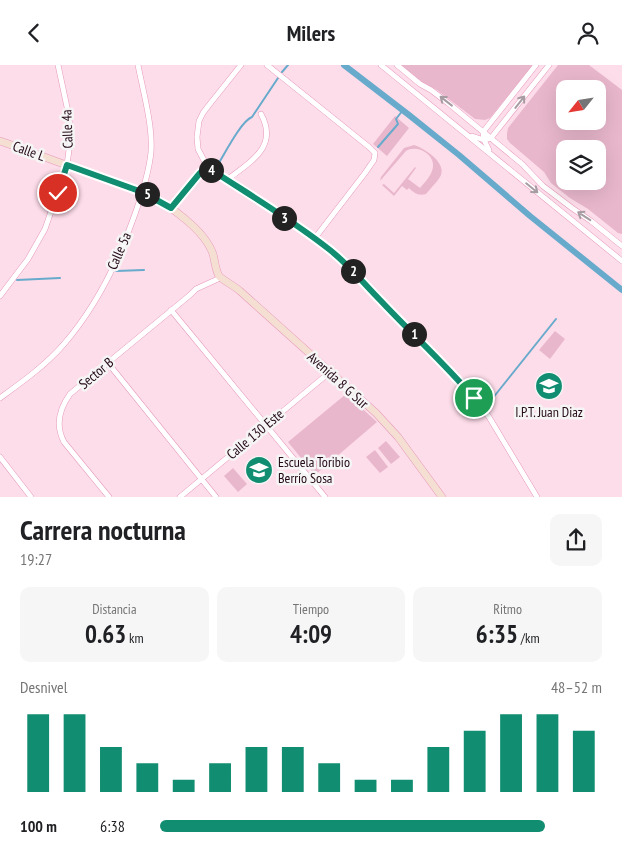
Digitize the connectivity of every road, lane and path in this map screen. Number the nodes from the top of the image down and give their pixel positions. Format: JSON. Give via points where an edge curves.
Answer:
{"nodes":[{"id":1,"x":58,"y":65,"type":"edge"},
{"id":2,"x":138,"y":65,"type":"edge"},
{"id":3,"x":241,"y":65,"type":"edge"},
{"id":4,"x":267,"y":65,"type":"edge"},
{"id":5,"x":381,"y":65,"type":"edge"},
{"id":6,"x":397,"y":65,"type":"edge"},
{"id":7,"x":536,"y":65,"type":"edge"},
{"id":8,"x":549,"y":65,"type":"edge"},
{"id":9,"x":261,"y":114,"type":"dead end"},
{"id":10,"x":483,"y":132,"type":"junction"},
{"id":11,"x":465,"y":133,"type":"junction"},
{"id":12,"x":491,"y":138,"type":"junction"},
{"id":13,"x":484,"y":140,"type":"junction"},
{"id":14,"x":0,"y":141,"type":"edge"},
{"id":15,"x":494,"y":157,"type":"junction"},
{"id":16,"x":67,"y":165,"type":"junction"},
{"id":17,"x":207,"y":167,"type":"junction"},
{"id":18,"x":228,"y":179,"type":"junction"},
{"id":19,"x":142,"y":192,"type":"junction"},
{"id":20,"x":171,"y":208,"type":"junction"},
{"id":21,"x":315,"y":238,"type":"junction"},
{"id":22,"x":622,"y":246,"type":"edge"},
{"id":23,"x":622,"y":261,"type":"edge"},
{"id":24,"x":220,"y":278,"type":"junction"},
{"id":25,"x":0,"y":296,"type":"edge"},
{"id":26,"x":171,"y":310,"type":"junction"},
{"id":27,"x":108,"y":363,"type":"junction"},
{"id":28,"x":330,"y":372,"type":"junction"},
{"id":29,"x":0,"y":398,"type":"edge"},
{"id":30,"x":266,"y":425,"type":"junction"},
{"id":31,"x":0,"y":457,"type":"edge"},
{"id":32,"x":202,"y":479,"type":"junction"},
{"id":33,"x":31,"y":497,"type":"edge"},
{"id":34,"x":109,"y":497,"type":"edge"},
{"id":35,"x":180,"y":497,"type":"edge"},
{"id":36,"x":216,"y":497,"type":"edge"},
{"id":37,"x":325,"y":497,"type":"edge"},
{"id":38,"x":442,"y":497,"type":"edge"},
{"id":39,"x":537,"y":497,"type":"edge"}],
"edges":[{"from":1,"to":16,"type":"street","name":"Calle 4a","via":[[70,126]]},
{"from":2,"to":19,"type":"street","name":"Calle 5a","via":[[151,137]]},
{"from":3,"to":17,"type":"street","via":[[199,121],[198,149]]},
{"from":4,"to":21,"type":"street","via":[[375,153],[365,173]]},
{"from":5,"to":11,"type":"street"},
{"from":10,"to":6,"type":"street","one_way":true},
{"from":7,"to":10,"type":"street"},
{"from":12,"to":8,"type":"street","one_way":true},
{"from":9,"to":18,"type":"street","via":[[268,132],[260,153]]},
{"from":10,"to":12,"type":"street"},
{"from":10,"to":13,"type":"street"},
{"from":11,"to":13,"type":"street"},
{"from":11,"to":15,"type":"street"},
{"from":12,"to":13,"type":"street"},
{"from":22,"to":12,"type":"street","one_way":true,"via":[[544,186]]},
{"from":13,"to":15,"type":"street"},
{"from":14,"to":16,"type":"street","name":"Calle L"},
{"from":15,"to":23,"type":"street","one_way":true},
{"from":16,"to":19,"type":"street","name":"Calle L"},
{"from":16,"to":25,"type":"street","name":"Calle 4a","via":[[45,229],[28,259]]},
{"from":17,"to":18,"type":"street"},
{"from":17,"to":20,"type":"street"},
{"from":18,"to":21,"type":"street"},
{"from":19,"to":20,"type":"street","name":"Calle L"},
{"from":19,"to":29,"type":"street","name":"Calle 5a","via":[[108,276],[77,329],[51,358]]},
{"from":20,"to":24,"type":"street","name":"Calle L","via":[[203,237],[213,254]]},
{"from":21,"to":39,"type":"street","via":[[346,263],[474,398]]},
{"from":24,"to":26,"type":"street","name":"Sector B","via":[[196,289]]},
{"from":24,"to":28,"type":"street","name":"Avenida 8 G Sur","via":[[240,291]]},
{"from":26,"to":27,"type":"street","name":"Sector B"},
{"from":26,"to":30,"type":"street"},
{"from":27,"to":32,"type":"street"},
{"from":27,"to":34,"type":"street","name":"Sector B","via":[[70,394],[62,407],[59,425],[64,442]]},
{"from":28,"to":30,"type":"street","name":"Calle 130 Este"},
{"from":28,"to":38,"type":"street","name":"Avenida 8 G Sur","via":[[398,437]]},
{"from":30,"to":32,"type":"street","name":"Calle 130 Este"},
{"from":30,"to":37,"type":"street"},
{"from":31,"to":33,"type":"street"},
{"from":32,"to":35,"type":"street","name":"Calle 130 Este"},
{"from":32,"to":36,"type":"street"}]}
